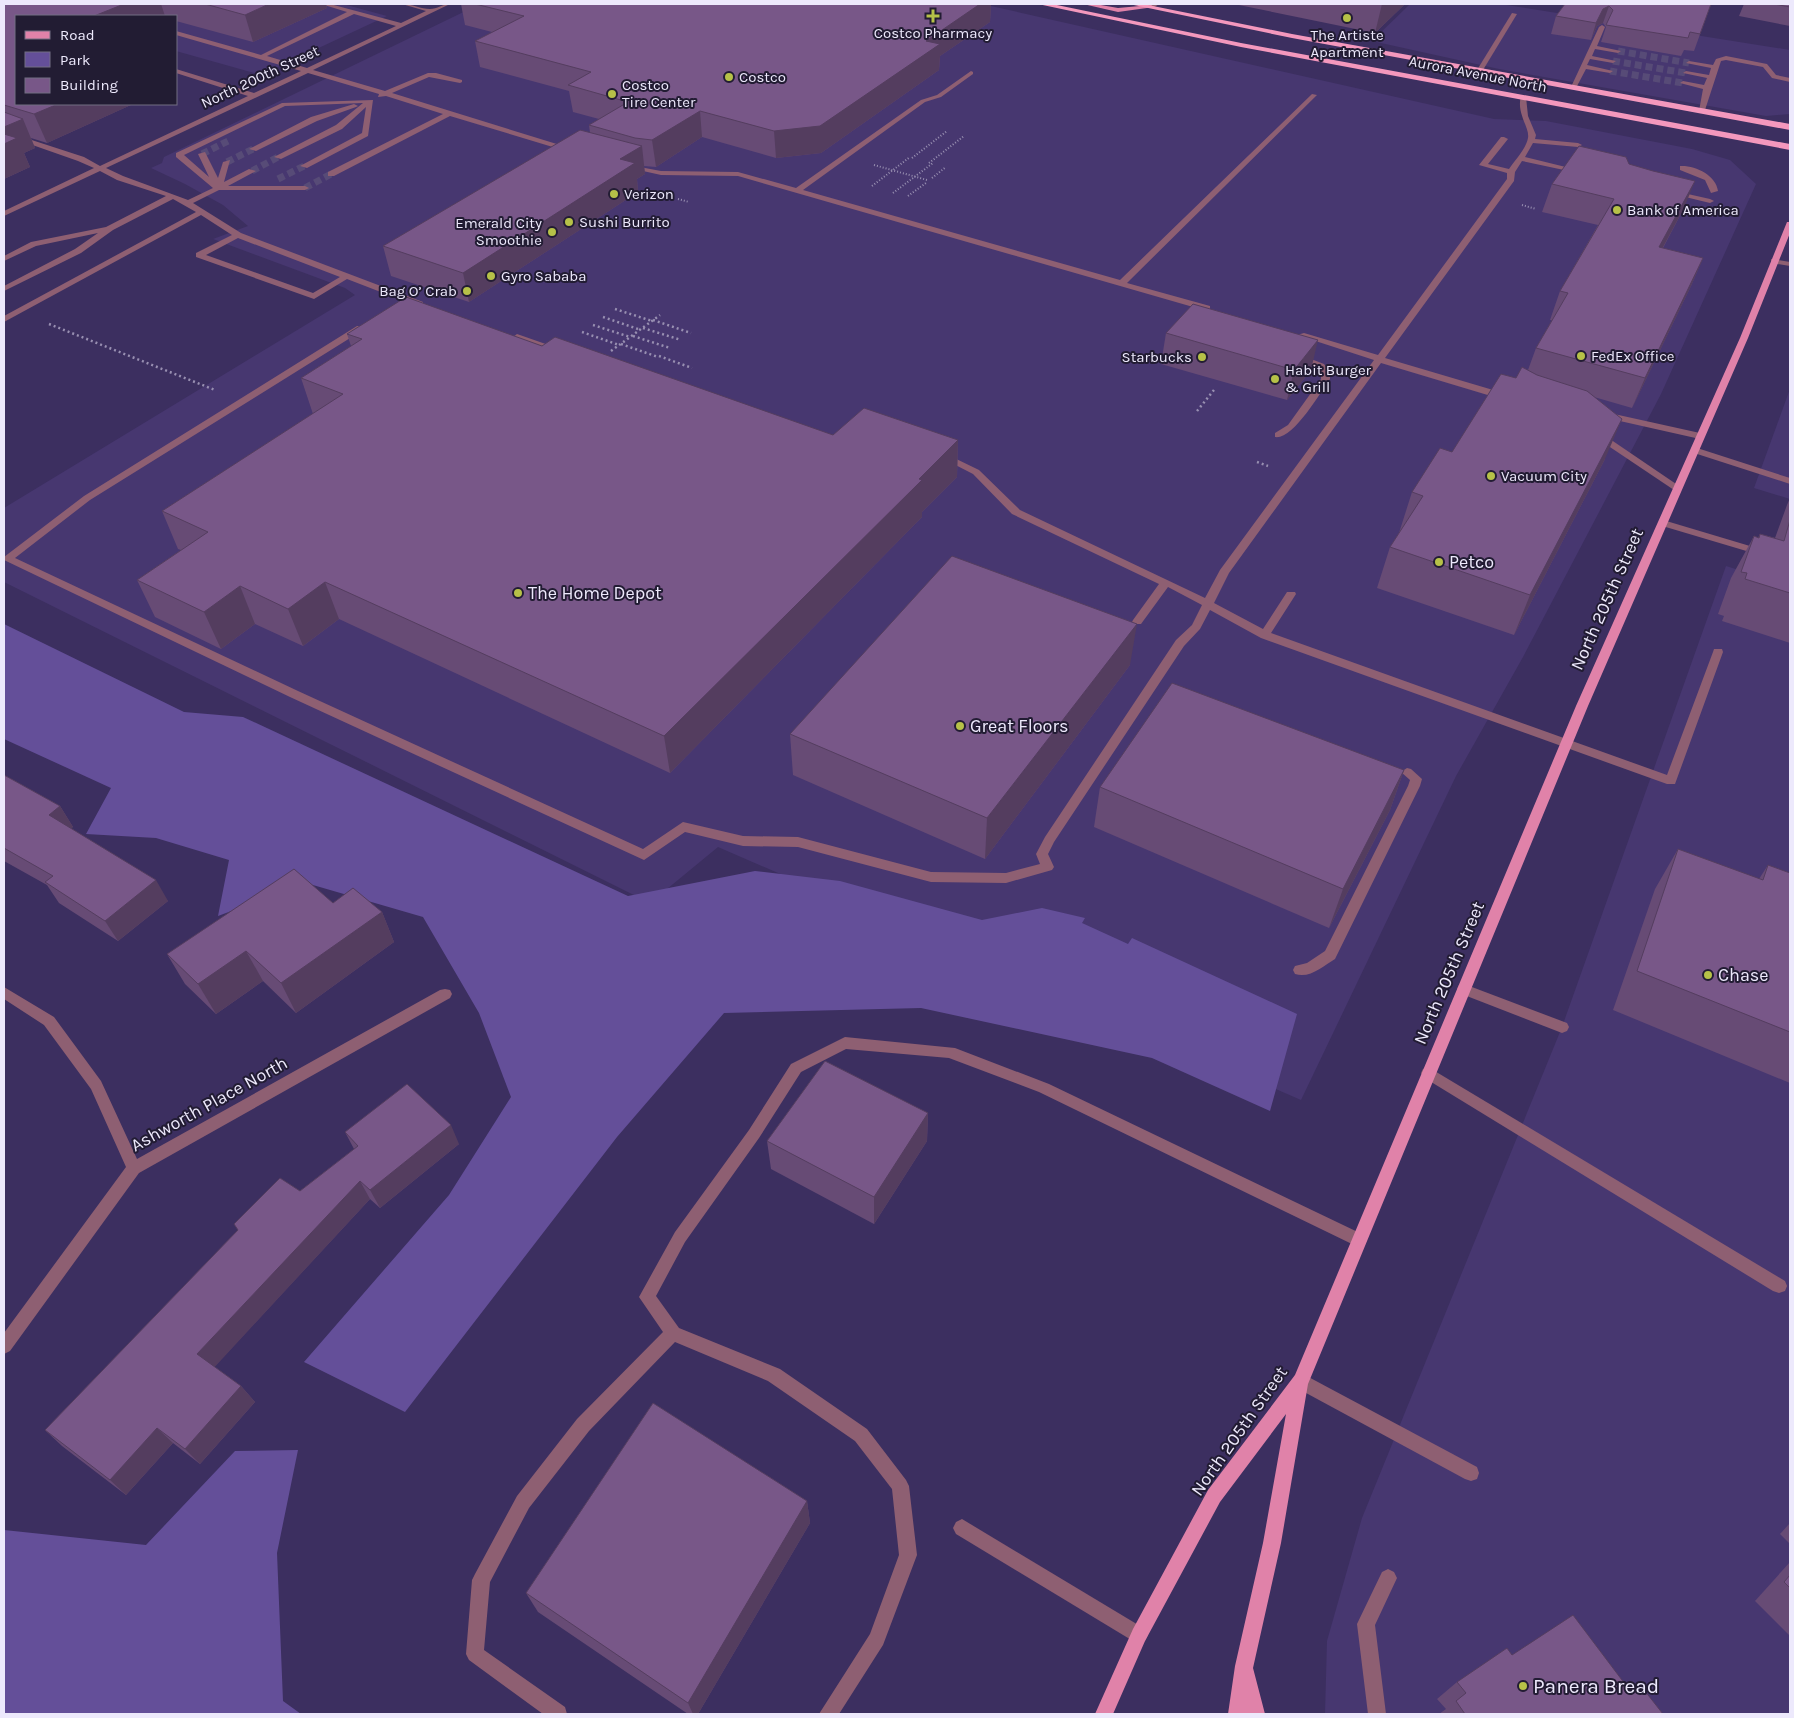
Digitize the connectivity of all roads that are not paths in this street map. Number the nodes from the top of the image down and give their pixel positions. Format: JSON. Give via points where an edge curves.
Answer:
{"nodes":[{"id":1,"x":324,"y":4,"type":"edge"},
{"id":2,"x":405,"y":4,"type":"edge"},
{"id":3,"x":447,"y":4,"type":"edge"},
{"id":4,"x":1042,"y":4,"type":"edge"},
{"id":5,"x":1086,"y":4,"type":"edge"},
{"id":6,"x":1133,"y":4,"type":"edge"},
{"id":7,"x":1154,"y":6,"type":"edge"},
{"id":8,"x":432,"y":11,"type":"junction"},
{"id":9,"x":353,"y":12,"type":"junction"},
{"id":10,"x":1514,"y":14,"type":"dead end"},
{"id":11,"x":401,"y":25,"type":"junction"},
{"id":12,"x":1602,"y":27,"type":"edge"},
{"id":13,"x":178,"y":34,"type":"edge"},
{"id":14,"x":1593,"y":47,"type":"junction"},
{"id":15,"x":1618,"y":51,"type":"tunnel mouth"},
{"id":16,"x":263,"y":56,"type":"junction"},
{"id":17,"x":1589,"y":57,"type":"junction"},
{"id":18,"x":1613,"y":61,"type":"tunnel mouth"},
{"id":19,"x":1689,"y":63,"type":"tunnel mouth"},
{"id":20,"x":1585,"y":67,"type":"junction"},
{"id":21,"x":1716,"y":67,"type":"junction"},
{"id":22,"x":308,"y":69,"type":"junction"},
{"id":23,"x":1480,"y":70,"type":"junction"},
{"id":24,"x":1610,"y":71,"type":"tunnel mouth"},
{"id":25,"x":178,"y":72,"type":"edge"},
{"id":26,"x":971,"y":73,"type":"dead end"},
{"id":27,"x":1686,"y":73,"type":"tunnel mouth"},
{"id":28,"x":1711,"y":77,"type":"junction"},
{"id":29,"x":1790,"y":80,"type":"edge"},
{"id":30,"x":460,"y":81,"type":"dead end"},
{"id":31,"x":1683,"y":84,"type":"tunnel mouth"},
{"id":32,"x":1574,"y":87,"type":"junction"},
{"id":33,"x":1707,"y":88,"type":"junction"},
{"id":34,"x":254,"y":95,"type":"junction"},
{"id":35,"x":382,"y":95,"type":"junction"},
{"id":36,"x":1314,"y":95,"type":"dead end"},
{"id":37,"x":1523,"y":96,"type":"junction"},
{"id":38,"x":371,"y":100,"type":"junction"},
{"id":39,"x":1701,"y":110,"type":"junction"},
{"id":40,"x":290,"y":111,"type":"dead end"},
{"id":41,"x":448,"y":114,"type":"junction"},
{"id":42,"x":1790,"y":127,"type":"edge"},
{"id":43,"x":4,"y":133,"type":"edge"},
{"id":44,"x":1504,"y":139,"type":"dead end"},
{"id":45,"x":570,"y":140,"type":"edge"},
{"id":46,"x":1531,"y":141,"type":"junction"},
{"id":47,"x":1578,"y":144,"type":"edge"},
{"id":48,"x":555,"y":145,"type":"junction"},
{"id":49,"x":1790,"y":147,"type":"edge"},
{"id":50,"x":253,"y":149,"type":"tunnel mouth"},
{"id":51,"x":574,"y":151,"type":"edge"},
{"id":52,"x":202,"y":154,"type":"dead end"},
{"id":53,"x":278,"y":157,"type":"tunnel mouth"},
{"id":54,"x":1520,"y":158,"type":"junction"},
{"id":55,"x":227,"y":162,"type":"tunnel mouth"},
{"id":56,"x":618,"y":163,"type":"edge"},
{"id":57,"x":304,"y":166,"type":"tunnel mouth"},
{"id":58,"x":99,"y":168,"type":"junction"},
{"id":59,"x":1684,"y":168,"type":"dead end"},
{"id":60,"x":252,"y":170,"type":"tunnel mouth"},
{"id":61,"x":1511,"y":172,"type":"junction"},
{"id":62,"x":1589,"y":173,"type":"edge"},
{"id":63,"x":331,"y":174,"type":"tunnel mouth"},
{"id":64,"x":278,"y":179,"type":"tunnel mouth"},
{"id":65,"x":218,"y":188,"type":"junction"},
{"id":66,"x":305,"y":188,"type":"tunnel mouth"},
{"id":67,"x":1663,"y":190,"type":"edge"},
{"id":68,"x":797,"y":191,"type":"junction"},
{"id":69,"x":1714,"y":191,"type":"dead end"},
{"id":70,"x":172,"y":196,"type":"junction"},
{"id":71,"x":1710,"y":201,"type":"dead end"},
{"id":72,"x":188,"y":203,"type":"junction"},
{"id":73,"x":201,"y":212,"type":"junction"},
{"id":74,"x":4,"y":214,"type":"edge"},
{"id":75,"x":1790,"y":224,"type":"edge"},
{"id":76,"x":110,"y":228,"type":"junction"},
{"id":77,"x":238,"y":235,"type":"junction"},
{"id":78,"x":4,"y":259,"type":"edge"},
{"id":79,"x":1774,"y":261,"type":"junction"},
{"id":80,"x":1790,"y":264,"type":"edge"},
{"id":81,"x":347,"y":276,"type":"junction"},
{"id":82,"x":1121,"y":284,"type":"junction"},
{"id":83,"x":4,"y":289,"type":"edge"},
{"id":84,"x":406,"y":299,"type":"junction"},
{"id":85,"x":432,"y":308,"type":"edge"},
{"id":86,"x":390,"y":309,"type":"edge"},
{"id":87,"x":1220,"y":312,"type":"edge"},
{"id":88,"x":4,"y":319,"type":"edge"},
{"id":89,"x":374,"y":319,"type":"edge"},
{"id":90,"x":505,"y":333,"type":"edge"},
{"id":91,"x":1297,"y":334,"type":"edge"},
{"id":92,"x":563,"y":353,"type":"edge"},
{"id":93,"x":1293,"y":356,"type":"edge"},
{"id":94,"x":1380,"y":359,"type":"junction"},
{"id":95,"x":1511,"y":399,"type":"edge"},
{"id":96,"x":1592,"y":412,"type":"edge"},
{"id":97,"x":1592,"y":433,"type":"edge"},
{"id":98,"x":1278,"y":435,"type":"dead end"},
{"id":99,"x":1700,"y":436,"type":"junction"},
{"id":100,"x":1694,"y":450,"type":"junction"},
{"id":101,"x":937,"y":454,"type":"edge"},
{"id":102,"x":1790,"y":481,"type":"edge"},
{"id":103,"x":1677,"y":488,"type":"junction"},
{"id":104,"x":1663,"y":523,"type":"junction"},
{"id":105,"x":1790,"y":561,"type":"edge"},
{"id":106,"x":1166,"y":582,"type":"junction"},
{"id":107,"x":1291,"y":594,"type":"dead end"},
{"id":108,"x":1208,"y":604,"type":"junction"},
{"id":109,"x":1137,"y":622,"type":"edge"},
{"id":110,"x":1264,"y":635,"type":"junction"},
{"id":111,"x":1718,"y":652,"type":"dead end"},
{"id":112,"x":1566,"y":744,"type":"junction"},
{"id":113,"x":1407,"y":772,"type":"dead end"},
{"id":114,"x":1300,"y":970,"type":"dead end"},
{"id":115,"x":1464,"y":989,"type":"junction"},
{"id":116,"x":4,"y":992,"type":"edge"},
{"id":117,"x":445,"y":994,"type":"dead end"},
{"id":118,"x":1562,"y":1027,"type":"dead end"},
{"id":119,"x":1428,"y":1073,"type":"junction"},
{"id":120,"x":134,"y":1168,"type":"junction"},
{"id":121,"x":1359,"y":1240,"type":"junction"},
{"id":122,"x":1779,"y":1286,"type":"dead end"},
{"id":123,"x":673,"y":1333,"type":"junction"},
{"id":124,"x":4,"y":1346,"type":"edge"},
{"id":125,"x":1301,"y":1380,"type":"junction"},
{"id":126,"x":1471,"y":1473,"type":"dead end"},
{"id":127,"x":962,"y":1528,"type":"dead end"},
{"id":128,"x":1388,"y":1578,"type":"dead end"},
{"id":129,"x":1139,"y":1635,"type":"junction"},
{"id":130,"x":1244,"y":1666,"type":"junction"},
{"id":131,"x":558,"y":1714,"type":"edge"},
{"id":132,"x":828,"y":1714,"type":"edge"},
{"id":133,"x":1104,"y":1714,"type":"edge"},
{"id":134,"x":1238,"y":1714,"type":"edge"},
{"id":135,"x":1256,"y":1714,"type":"edge"},
{"id":136,"x":1377,"y":1714,"type":"edge"}],
"edges":[{"from":1,"to":9,"type":"street"},
{"from":2,"to":8,"type":"street"},
{"from":3,"to":8,"type":"street","name":"North 200th Street"},
{"from":4,"to":37,"type":"highway","name":"Aurora Avenue North","via":[[1241,46]]},
{"from":5,"to":7,"type":"main road","via":[[1118,10]]},
{"from":6,"to":7,"type":"highway","name":"Aurora Avenue North"},
{"from":7,"to":23,"type":"highway","name":"Aurora Avenue North"},
{"from":8,"to":11,"type":"street","name":"North 200th Street"},
{"from":9,"to":11,"type":"street"},
{"from":9,"to":16,"type":"street"},
{"from":10,"to":23,"type":"street"},
{"from":11,"to":22,"type":"street","name":"North 200th Street"},
{"from":12,"to":14,"type":"street"},
{"from":13,"to":16,"type":"street"},
{"from":14,"to":15,"type":"street"},
{"from":14,"to":17,"type":"street"},
{"from":16,"to":22,"type":"street"},
{"from":17,"to":18,"type":"street"},
{"from":17,"to":20,"type":"street"},
{"from":19,"to":21,"type":"street"},
{"from":20,"to":24,"type":"street"},
{"from":20,"to":32,"type":"street"},
{"from":21,"to":28,"type":"street"},
{"from":21,"to":29,"type":"street","via":[[1718,60],[1726,58],[1765,65],[1774,77]]},
{"from":22,"to":34,"type":"street","name":"North 200th Street"},
{"from":22,"to":35,"type":"street"},
{"from":23,"to":32,"type":"highway","name":"Aurora Avenue North"},
{"from":25,"to":34,"type":"street"},
{"from":26,"to":68,"type":"street","via":[[940,96],[923,101]]},
{"from":27,"to":28,"type":"street"},
{"from":28,"to":33,"type":"street"},
{"from":30,"to":35,"type":"street","via":[[428,74]]},
{"from":31,"to":33,"type":"street"},
{"from":32,"to":39,"type":"highway","name":"Aurora Avenue North"},
{"from":33,"to":39,"type":"street"},
{"from":34,"to":58,"type":"street","name":"North 200th Street"},
{"from":35,"to":38,"type":"street"},
{"from":35,"to":41,"type":"street"},
{"from":36,"to":82,"type":"street"},
{"from":37,"to":46,"type":"street"},
{"from":37,"to":49,"type":"highway","name":"Aurora Avenue North"},
{"from":38,"to":40,"type":"street"},
{"from":38,"to":50,"type":"street","via":[[314,119]]},
{"from":38,"to":53,"type":"street","via":[[339,127]]},
{"from":38,"to":57,"type":"street","via":[[364,134]]},
{"from":38,"to":65,"type":"street","via":[[284,104],[179,155]]},
{"from":39,"to":42,"type":"highway","name":"Aurora Avenue North"},
{"from":41,"to":48,"type":"street"},
{"from":41,"to":63,"type":"street"},
{"from":43,"to":58,"type":"street"},
{"from":44,"to":61,"type":"street","via":[[1483,165]]},
{"from":45,"to":48,"type":"street"},
{"from":46,"to":47,"type":"street"},
{"from":46,"to":54,"type":"street"},
{"from":48,"to":51,"type":"street"},
{"from":52,"to":65,"type":"street"},
{"from":54,"to":61,"type":"street"},
{"from":54,"to":62,"type":"street"},
{"from":55,"to":65,"type":"street"},
{"from":56,"to":68,"type":"street","via":[[661,173],[738,174]]},
{"from":58,"to":70,"type":"street"},
{"from":58,"to":74,"type":"street","name":"North 200th Street"},
{"from":59,"to":69,"type":"street","via":[[1704,175],[1716,189]]},
{"from":60,"to":65,"type":"street"},
{"from":61,"to":94,"type":"street","via":[[1511,179]]},
{"from":64,"to":65,"type":"street"},
{"from":65,"to":66,"type":"street"},
{"from":65,"to":72,"type":"street"},
{"from":67,"to":71,"type":"street"},
{"from":68,"to":82,"type":"street"},
{"from":70,"to":72,"type":"street"},
{"from":70,"to":76,"type":"street"},
{"from":72,"to":73,"type":"street"},
{"from":73,"to":77,"type":"street"},
{"from":73,"to":88,"type":"street"},
{"from":75,"to":79,"type":"main road","name":"North 205th Street"},
{"from":76,"to":78,"type":"street","via":[[34,244]]},
{"from":76,"to":83,"type":"street","via":[[78,251]]},
{"from":77,"to":81,"type":"street"},
{"from":77,"to":81,"type":"street","via":[[199,255],[314,296]]},
{"from":79,"to":80,"type":"street"},
{"from":79,"to":99,"type":"main road","name":"North 205th Street"},
{"from":81,"to":84,"type":"street"},
{"from":82,"to":87,"type":"street"},
{"from":84,"to":85,"type":"street"},
{"from":84,"to":86,"type":"street"},
{"from":89,"to":108,"type":"street","via":[[87,498],[8,559],[644,855],[683,828],[743,841],[798,842],[931,877],[1006,878],[1048,867],[1042,854],[1049,840],[1144,702],[1180,643],[1196,627]]},
{"from":90,"to":92,"type":"street"},
{"from":91,"to":94,"type":"street"},
{"from":93,"to":98,"type":"street","via":[[1321,366],[1326,372],[1325,379],[1291,427]]},
{"from":94,"to":95,"type":"street"},
{"from":94,"to":108,"type":"street","via":[[1224,572]]},
{"from":96,"to":99,"type":"street"},
{"from":97,"to":103,"type":"street","via":[[1602,436]]},
{"from":99,"to":100,"type":"main road","name":"North 205th Street"},
{"from":100,"to":102,"type":"street"},
{"from":100,"to":103,"type":"main road","name":"North 205th Street"},
{"from":101,"to":106,"type":"street","via":[[976,472],[1016,512]]},
{"from":103,"to":104,"type":"main road","name":"North 205th Street"},
{"from":104,"to":105,"type":"street"},
{"from":104,"to":112,"type":"main road","name":"North 205th Street"},
{"from":106,"to":108,"type":"street"},
{"from":106,"to":109,"type":"street"},
{"from":107,"to":110,"type":"street"},
{"from":108,"to":110,"type":"street"},
{"from":110,"to":112,"type":"street"},
{"from":111,"to":112,"type":"street","via":[[1671,781]]},
{"from":112,"to":115,"type":"main road","name":"North 205th Street"},
{"from":113,"to":114,"type":"street","via":[[1416,779],[1414,786],[1330,955],[1310,968]]},
{"from":115,"to":118,"type":"street"},
{"from":115,"to":119,"type":"main road","name":"North 205th Street"},
{"from":116,"to":120,"type":"street","name":"Ashworth Place North","via":[[49,1021],[96,1085]]},
{"from":117,"to":120,"type":"street","name":"Ashworth Place North"},
{"from":119,"to":121,"type":"main road","name":"North 205th Street"},
{"from":119,"to":122,"type":"street"},
{"from":120,"to":124,"type":"street"},
{"from":121,"to":123,"type":"street","via":[[1044,1088],[950,1052],[845,1043],[796,1068],[754,1134],[680,1237],[647,1297]]},
{"from":121,"to":125,"type":"main road","name":"North 205th Street"},
{"from":123,"to":131,"type":"street","via":[[583,1425],[523,1502],[482,1580],[475,1654]]},
{"from":123,"to":132,"type":"street","via":[[774,1375],[861,1434],[900,1486],[908,1554],[877,1639]]},
{"from":125,"to":126,"type":"street"},
{"from":125,"to":129,"type":"main road","name":"North 205th Street","via":[[1214,1496]]},
{"from":125,"to":130,"type":"main road","via":[[1272,1544]]},
{"from":127,"to":129,"type":"street"},
{"from":128,"to":136,"type":"street","via":[[1366,1624]]},
{"from":129,"to":133,"type":"main road","name":"North 205th Street"},
{"from":130,"to":134,"type":"main road"},
{"from":130,"to":135,"type":"main road"}]}
